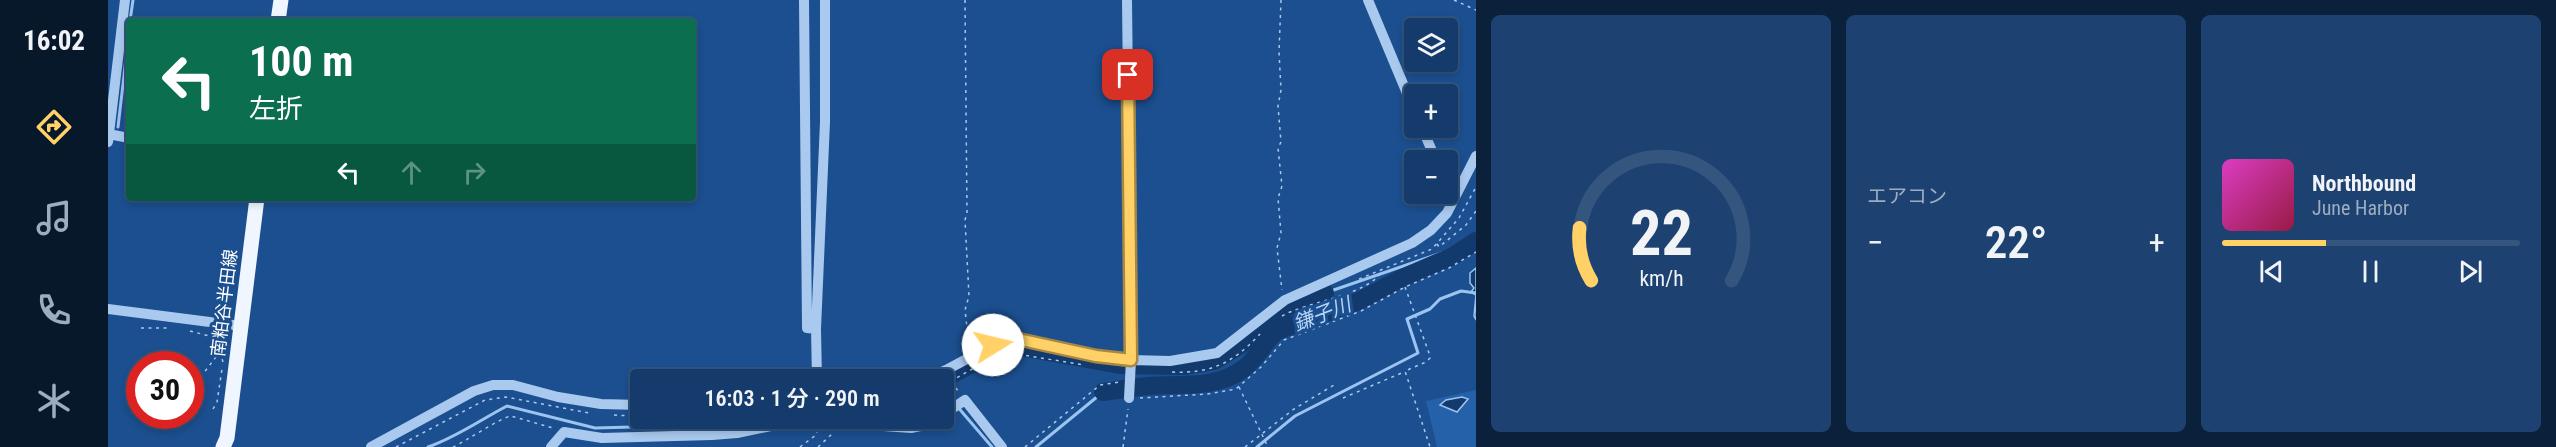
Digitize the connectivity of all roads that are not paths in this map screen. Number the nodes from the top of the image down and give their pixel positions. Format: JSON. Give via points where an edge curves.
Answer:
{"nodes":[{"id":1,"x":125,"y":0,"type":"edge"},
{"id":2,"x":281,"y":0,"type":"edge"},
{"id":3,"x":804,"y":0,"type":"edge"},
{"id":4,"x":825,"y":0,"type":"edge"},
{"id":5,"x":1127,"y":0,"type":"edge"},
{"id":6,"x":1368,"y":0,"type":"edge"},
{"id":7,"x":278,"y":18,"type":"edge"},
{"id":8,"x":1404,"y":86,"type":"edge"},
{"id":9,"x":108,"y":137,"type":"edge"},
{"id":10,"x":126,"y":138,"type":"edge"},
{"id":11,"x":1476,"y":156,"type":"edge"},
{"id":12,"x":1458,"y":191,"type":"edge"},
{"id":13,"x":257,"y":201,"type":"edge"},
{"id":14,"x":1452,"y":204,"type":"edge"},
{"id":15,"x":108,"y":309,"type":"edge"},
{"id":16,"x":241,"y":326,"type":"junction"},
{"id":17,"x":816,"y":329,"type":"junction"},
{"id":18,"x":1131,"y":360,"type":"junction"},
{"id":19,"x":817,"y":369,"type":"edge"},
{"id":20,"x":948,"y":369,"type":"edge"},
{"id":21,"x":1129,"y":398,"type":"road end"},
{"id":22,"x":630,"y":405,"type":"edge"},
{"id":23,"x":954,"y":407,"type":"edge"},
{"id":24,"x":755,"y":429,"type":"edge"},
{"id":25,"x":223,"y":447,"type":"edge"},
{"id":26,"x":371,"y":447,"type":"edge"},
{"id":27,"x":551,"y":447,"type":"edge"},
{"id":28,"x":1002,"y":447,"type":"edge"}],
"edges":[{"from":1,"to":9,"type":"street"},
{"from":2,"to":7,"type":"main road"},
{"from":3,"to":17,"type":"street","via":[[807,328]]},
{"from":4,"to":17,"type":"street","via":[[825,122]]},
{"from":5,"to":18,"type":"street"},
{"from":6,"to":8,"type":"street"},
{"from":9,"to":10,"type":"street"},
{"from":11,"to":12,"type":"street"},
{"from":13,"to":16,"type":"main road","name":"南粕谷半田線"},
{"from":14,"to":18,"type":"street","via":[[1431,230],[1412,243],[1285,300],[1217,353],[1170,361]]},
{"from":15,"to":16,"type":"street"},
{"from":16,"to":25,"type":"main road","name":"南粕谷半田線","via":[[232,342]]},
{"from":17,"to":19,"type":"street"},
{"from":18,"to":20,"type":"street","via":[[1022,340],[993,345]]},
{"from":18,"to":21,"type":"street"},
{"from":22,"to":26,"type":"street","via":[[602,404],[513,385],[493,385],[474,391]]},
{"from":23,"to":28,"type":"street","via":[[965,400]]},
{"from":24,"to":27,"type":"street","via":[[712,435],[602,438],[564,432]]}]}
